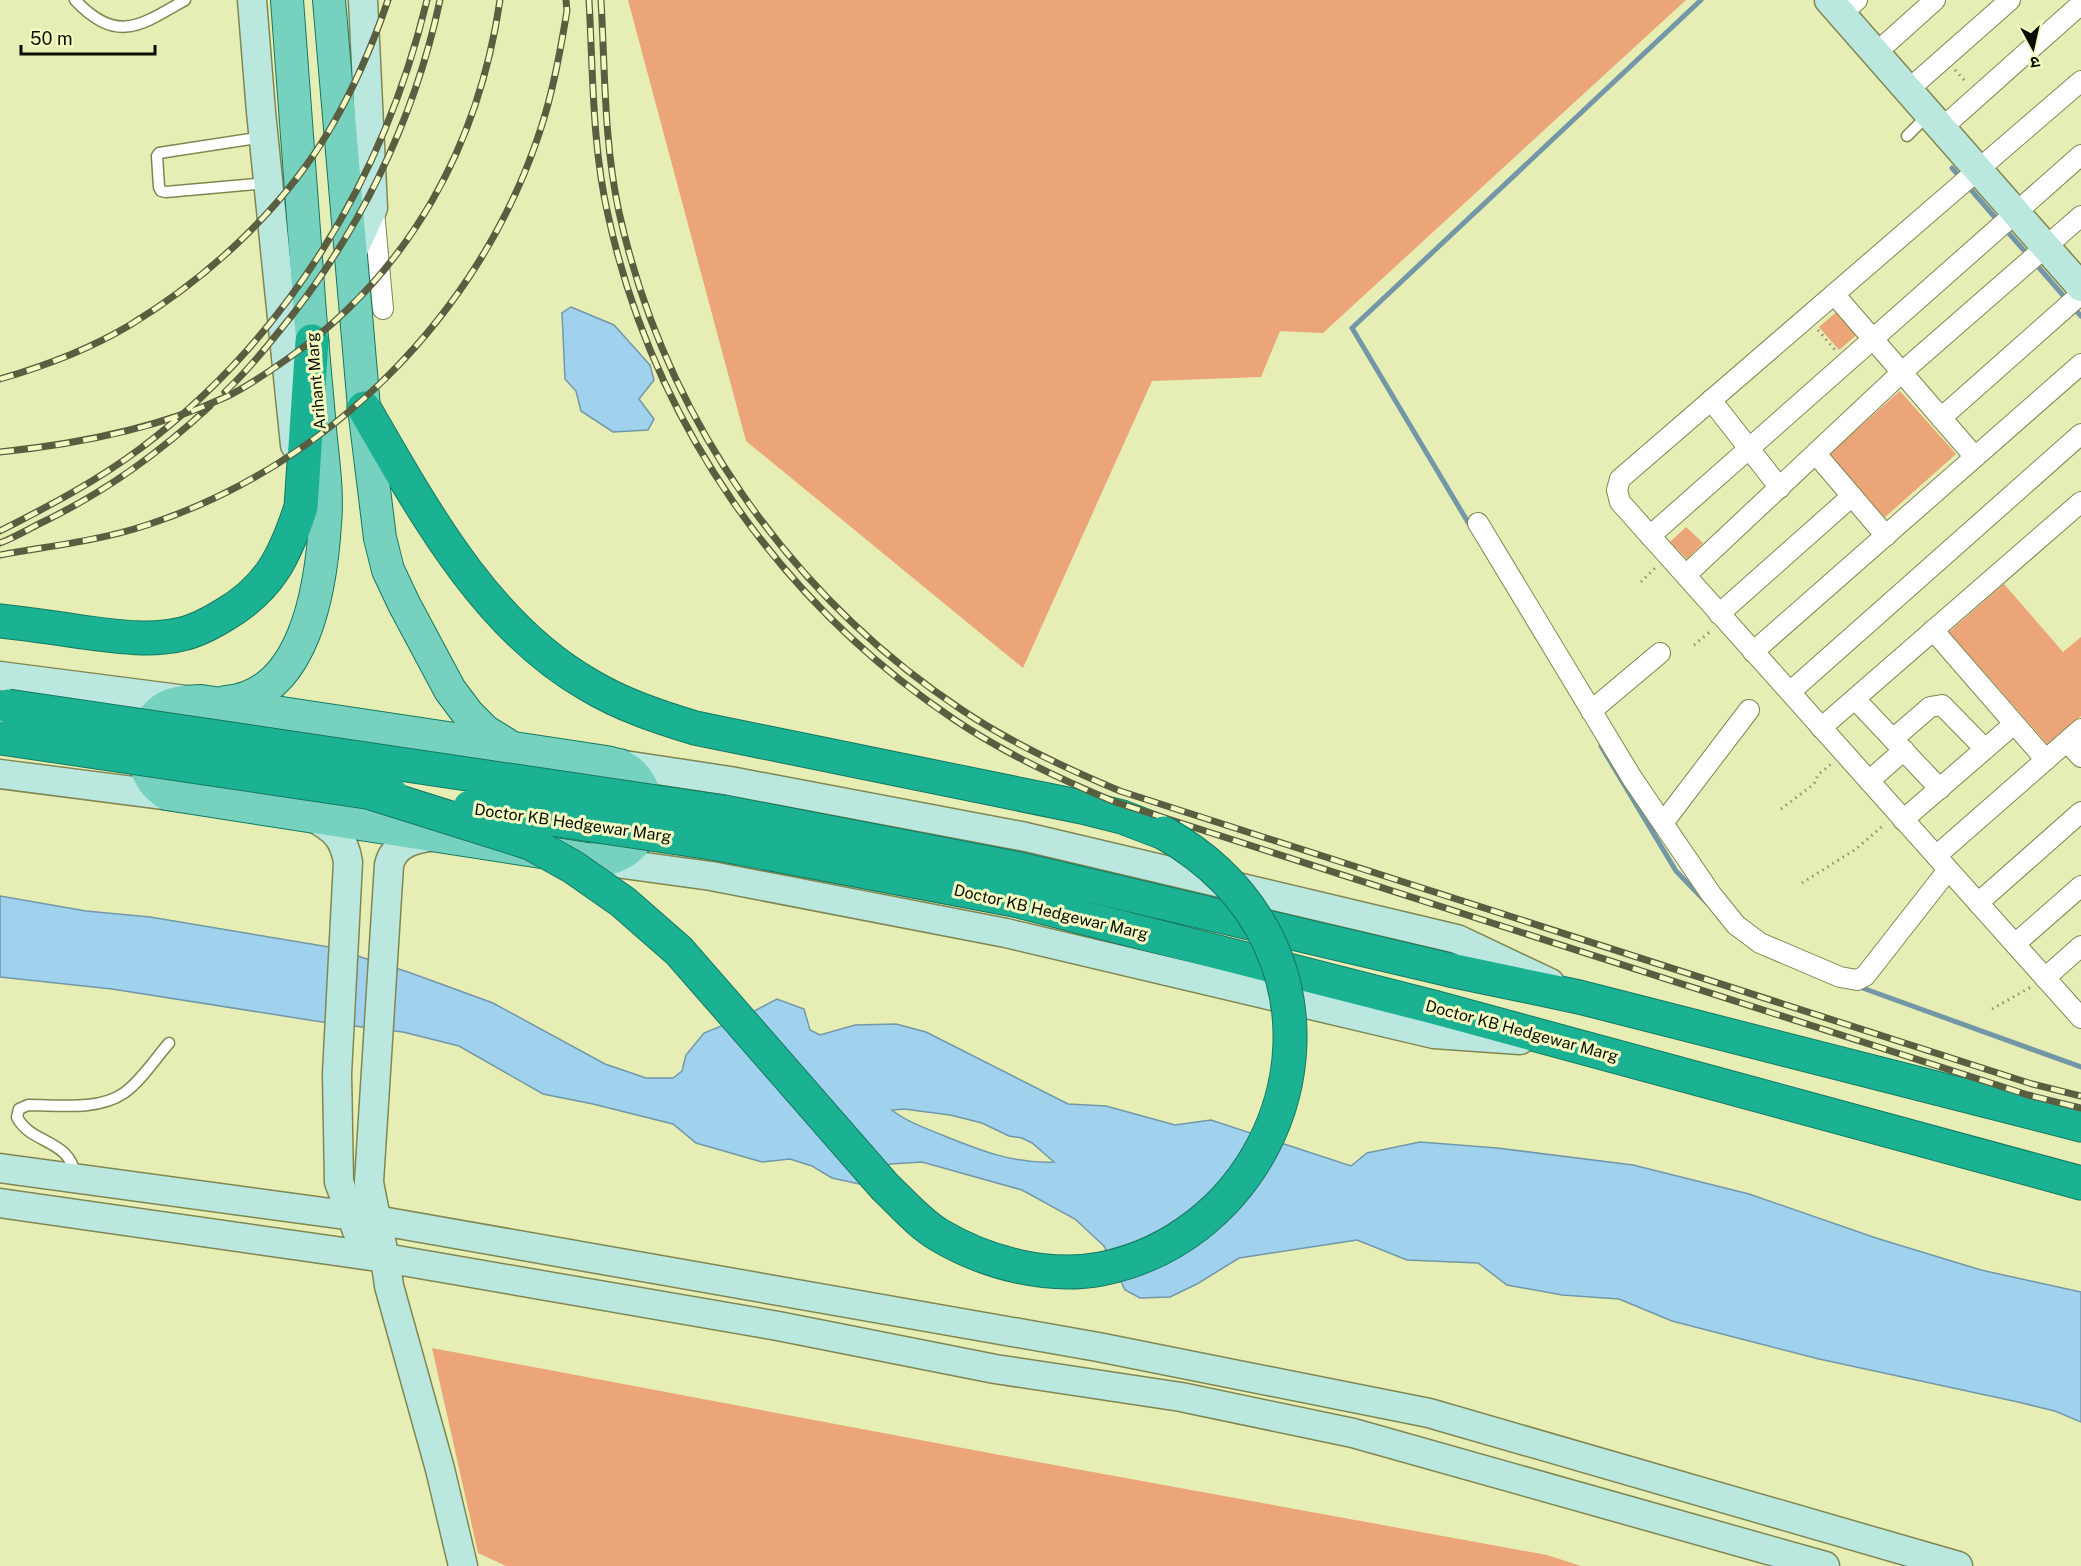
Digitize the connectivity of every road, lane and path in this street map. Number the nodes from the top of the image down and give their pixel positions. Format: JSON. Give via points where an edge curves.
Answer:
{"nodes":[{"id":1,"x":75,"y":0,"type":"edge"},
{"id":2,"x":185,"y":0,"type":"edge"},
{"id":3,"x":252,"y":0,"type":"edge"},
{"id":4,"x":287,"y":0,"type":"edge"},
{"id":5,"x":329,"y":0,"type":"edge"},
{"id":6,"x":363,"y":0,"type":"edge"},
{"id":7,"x":1935,"y":0,"type":"edge"},
{"id":8,"x":2010,"y":0,"type":"edge"},
{"id":9,"x":2081,"y":4,"type":"edge"},
{"id":10,"x":1843,"y":5,"type":"edge"},
{"id":11,"x":1876,"y":53,"type":"junction"},
{"id":12,"x":1944,"y":58,"type":"junction"},
{"id":13,"x":2081,"y":81,"type":"edge"},
{"id":14,"x":1908,"y":90,"type":"junction"},
{"id":15,"x":1978,"y":96,"type":"junction"},
{"id":16,"x":1936,"y":121,"type":"junction"},
{"id":17,"x":1906,"y":136,"type":"dead end"},
{"id":18,"x":263,"y":137,"type":"junction"},
{"id":19,"x":2081,"y":155,"type":"edge"},
{"id":20,"x":1978,"y":169,"type":"junction"},
{"id":21,"x":268,"y":183,"type":"junction"},
{"id":22,"x":373,"y":208,"type":"junction"},
{"id":23,"x":2016,"y":213,"type":"junction"},
{"id":24,"x":2081,"y":216,"type":"edge"},
{"id":25,"x":2045,"y":247,"type":"junction"},
{"id":26,"x":351,"y":255,"type":"junction"},
{"id":27,"x":2081,"y":287,"type":"edge"},
{"id":28,"x":1834,"y":294,"type":"junction"},
{"id":29,"x":2081,"y":294,"type":"edge"},
{"id":30,"x":383,"y":309,"type":"dead end"},
{"id":31,"x":1806,"y":318,"type":"junction"},
{"id":32,"x":1872,"y":339,"type":"junction"},
{"id":33,"x":312,"y":341,"type":"junction"},
{"id":34,"x":1846,"y":363,"type":"junction"},
{"id":35,"x":2081,"y":364,"type":"edge"},
{"id":36,"x":1901,"y":373,"type":"junction"},
{"id":37,"x":1711,"y":400,"type":"junction"},
{"id":38,"x":364,"y":408,"type":"junction"},
{"id":39,"x":1941,"y":418,"type":"junction"},
{"id":40,"x":2081,"y":434,"type":"edge"},
{"id":41,"x":1748,"y":449,"type":"junction"},
{"id":42,"x":1816,"y":454,"type":"junction"},
{"id":43,"x":1975,"y":457,"type":"junction"},
{"id":44,"x":1780,"y":488,"type":"junction"},
{"id":45,"x":1852,"y":496,"type":"junction"},
{"id":46,"x":2081,"y":502,"type":"edge"},
{"id":47,"x":301,"y":507,"type":"junction"},
{"id":48,"x":1478,"y":523,"type":"dead end"},
{"id":49,"x":1650,"y":536,"type":"junction"},
{"id":50,"x":1886,"y":536,"type":"junction"},
{"id":51,"x":1686,"y":575,"type":"junction"},
{"id":52,"x":1719,"y":614,"type":"junction"},
{"id":53,"x":0,"y":621,"type":"edge"},
{"id":54,"x":1933,"y":630,"type":"junction"},
{"id":55,"x":1753,"y":651,"type":"junction"},
{"id":56,"x":1660,"y":653,"type":"dead end"},
{"id":57,"x":1790,"y":692,"type":"junction"},
{"id":58,"x":3,"y":696,"type":"edge"},
{"id":59,"x":1855,"y":699,"type":"junction"},
{"id":60,"x":206,"y":702,"type":"junction"},
{"id":61,"x":1749,"y":710,"type":"dead end"},
{"id":62,"x":1591,"y":711,"type":"junction"},
{"id":63,"x":268,"y":712,"type":"junction"},
{"id":64,"x":2014,"y":724,"type":"junction"},
{"id":65,"x":1821,"y":728,"type":"junction"},
{"id":66,"x":2074,"y":736,"type":"edge"},
{"id":67,"x":0,"y":738,"type":"edge"},
{"id":68,"x":474,"y":742,"type":"junction"},
{"id":69,"x":1898,"y":745,"type":"junction"},
{"id":70,"x":1985,"y":749,"type":"junction"},
{"id":71,"x":525,"y":750,"type":"junction"},
{"id":72,"x":1844,"y":753,"type":"junction"},
{"id":73,"x":2081,"y":758,"type":"edge"},
{"id":74,"x":2046,"y":760,"type":"junction"},
{"id":75,"x":606,"y":762,"type":"junction"},
{"id":76,"x":0,"y":774,"type":"edge"},
{"id":77,"x":1869,"y":781,"type":"junction"},
{"id":78,"x":1940,"y":789,"type":"junction"},
{"id":79,"x":371,"y":793,"type":"junction"},
{"id":80,"x":185,"y":798,"type":"junction"},
{"id":81,"x":253,"y":808,"type":"junction"},
{"id":82,"x":1781,"y":809,"type":"dead end"},
{"id":83,"x":2081,"y":812,"type":"edge"},
{"id":84,"x":1901,"y":816,"type":"junction"},
{"id":85,"x":313,"y":817,"type":"junction"},
{"id":86,"x":1663,"y":824,"type":"junction"},
{"id":87,"x":448,"y":838,"type":"junction"},
{"id":88,"x":587,"y":859,"type":"junction"},
{"id":89,"x":1942,"y":863,"type":"junction"},
{"id":90,"x":1802,"y":884,"type":"dead end"},
{"id":91,"x":2081,"y":886,"type":"edge"},
{"id":92,"x":1978,"y":903,"type":"junction"},
{"id":93,"x":2015,"y":944,"type":"junction"},
{"id":94,"x":2081,"y":946,"type":"edge"},
{"id":95,"x":2045,"y":978,"type":"junction"},
{"id":96,"x":1580,"y":997,"type":"junction"},
{"id":97,"x":1992,"y":1009,"type":"dead end"},
{"id":98,"x":2081,"y":1018,"type":"edge"},
{"id":99,"x":169,"y":1043,"type":"dead end"},
{"id":100,"x":1576,"y":1044,"type":"junction"},
{"id":101,"x":2081,"y":1125,"type":"edge"},
{"id":102,"x":0,"y":1168,"type":"edge"},
{"id":103,"x":75,"y":1178,"type":"junction"},
{"id":104,"x":2081,"y":1183,"type":"edge"},
{"id":105,"x":0,"y":1203,"type":"edge"},
{"id":106,"x":364,"y":1218,"type":"junction"},
{"id":107,"x":375,"y":1257,"type":"junction"},
{"id":108,"x":463,"y":1566,"type":"edge"},
{"id":109,"x":1825,"y":1566,"type":"edge"},
{"id":110,"x":1958,"y":1566,"type":"edge"}],
"edges":[{"from":1,"to":2,"type":"lane","via":[[90,16],[106,24],[128,27],[147,22]]},
{"from":3,"to":18,"type":"main road"},
{"from":4,"to":33,"type":"main road","name":"Arihant Marg"},
{"from":5,"to":26,"type":"main road"},
{"from":6,"to":22,"type":"main road"},
{"from":7,"to":11,"type":"street"},
{"from":8,"to":12,"type":"street"},
{"from":9,"to":15,"type":"street"},
{"from":10,"to":11,"type":"main road"},
{"from":11,"to":14,"type":"main road"},
{"from":12,"to":14,"type":"street"},
{"from":12,"to":15,"type":"path"},
{"from":13,"to":20,"type":"street"},
{"from":14,"to":16,"type":"main road"},
{"from":15,"to":16,"type":"street"},
{"from":16,"to":17,"type":"lane"},
{"from":16,"to":20,"type":"main road"},
{"from":18,"to":21,"type":"main road"},
{"from":18,"to":21,"type":"lane","via":[[159,153],[159,187],[166,192]]},
{"from":19,"to":23,"type":"street"},
{"from":20,"to":23,"type":"main road"},
{"from":20,"to":28,"type":"street"},
{"from":21,"to":47,"type":"main road"},
{"from":22,"to":26,"type":"main road"},
{"from":22,"to":30,"type":"street"},
{"from":23,"to":25,"type":"main road"},
{"from":23,"to":32,"type":"street"},
{"from":24,"to":25,"type":"street"},
{"from":25,"to":27,"type":"main road"},
{"from":25,"to":36,"type":"street"},
{"from":26,"to":38,"type":"main road"},
{"from":28,"to":31,"type":"street"},
{"from":28,"to":32,"type":"street"},
{"from":29,"to":39,"type":"street"},
{"from":31,"to":34,"type":"path"},
{"from":31,"to":37,"type":"street"},
{"from":32,"to":34,"type":"street"},
{"from":32,"to":36,"type":"street"},
{"from":33,"to":47,"type":"highway"},
{"from":33,"to":60,"type":"main road","name":"Arihant Marg","via":[[326,500],[312,610],[302,641],[272,684],[243,699]]},
{"from":34,"to":41,"type":"street"},
{"from":35,"to":43,"type":"street"},
{"from":36,"to":39,"type":"street"},
{"from":36,"to":42,"type":"street"},
{"from":37,"to":41,"type":"street"},
{"from":37,"to":49,"type":"street","via":[[1620,479],[1620,502]]},
{"from":38,"to":71,"type":"main road","via":[[380,538],[388,570],[404,604],[450,690],[468,714],[501,743]]},
{"from":38,"to":79,"type":"highway","bridge":true,"via":[[405,479],[498,612],[540,651],[588,685],[641,710],[695,728],[1122,817],[1164,833],[1213,865],[1259,922],[1287,993],[1291,1022],[1288,1077],[1274,1124],[1247,1173],[1212,1213],[1192,1231],[1133,1260],[1100,1269],[1055,1272],[975,1253],[938,1234],[885,1187],[679,951],[623,902],[530,843]]},
{"from":39,"to":43,"type":"street"},
{"from":40,"to":57,"type":"street"},
{"from":41,"to":44,"type":"street"},
{"from":41,"to":49,"type":"street"},
{"from":42,"to":44,"type":"street"},
{"from":42,"to":45,"type":"street"},
{"from":43,"to":50,"type":"street"},
{"from":44,"to":51,"type":"street"},
{"from":45,"to":50,"type":"street"},
{"from":45,"to":52,"type":"street"},
{"from":46,"to":54,"type":"street"},
{"from":47,"to":53,"type":"highway","via":[[279,563],[260,589],[213,622],[183,634],[117,636]]},
{"from":48,"to":62,"type":"street"},
{"from":49,"to":51,"type":"street"},
{"from":50,"to":55,"type":"street"},
{"from":51,"to":52,"type":"street"},
{"from":52,"to":55,"type":"street"},
{"from":54,"to":59,"type":"street"},
{"from":54,"to":64,"type":"street"},
{"from":55,"to":57,"type":"street"},
{"from":56,"to":62,"type":"street"},
{"from":57,"to":65,"type":"street"},
{"from":58,"to":60,"type":"main road"},
{"from":58,"to":96,"type":"highway","name":"Doctor KB Hedgewar Marg","bridge":true,"via":[[724,812],[1020,869]]},
{"from":59,"to":65,"type":"street"},
{"from":59,"to":69,"type":"street"},
{"from":60,"to":63,"type":"main road"},
{"from":60,"to":80,"type":"main road","via":[[168,705],[146,732],[142,749],[145,767],[154,782],[167,794]]},
{"from":61,"to":86,"type":"street"},
{"from":62,"to":86,"type":"street"},
{"from":63,"to":68,"type":"main road"},
{"from":63,"to":81,"type":"main road"},
{"from":64,"to":70,"type":"street"},
{"from":64,"to":74,"type":"street"},
{"from":65,"to":72,"type":"street"},
{"from":66,"to":73,"type":"street"},
{"from":66,"to":74,"type":"street"},
{"from":67,"to":79,"type":"highway","name":"Doctor KB Hedgewar Marg","bridge":true},
{"from":68,"to":71,"type":"main road"},
{"from":68,"to":87,"type":"main road"},
{"from":69,"to":70,"type":"street","via":[[1930,707],[1942,705]]},
{"from":69,"to":77,"type":"street"},
{"from":69,"to":78,"type":"street"},
{"from":70,"to":78,"type":"street"},
{"from":71,"to":75,"type":"main road"},
{"from":72,"to":77,"type":"street"},
{"from":72,"to":82,"type":"path","via":[[1818,775],[1814,784]]},
{"from":74,"to":89,"type":"street"},
{"from":75,"to":88,"type":"main road","via":[[620,766],[642,789],[646,820],[631,848],[608,859]]},
{"from":75,"to":96,"type":"main road","via":[[730,781],[1026,837],[1457,939]]},
{"from":76,"to":80,"type":"main road"},
{"from":77,"to":84,"type":"street"},
{"from":78,"to":84,"type":"street"},
{"from":79,"to":100,"type":"highway","name":"Doctor KB Hedgewar Marg","bridge":true,"via":[[718,844],[1014,900]]},
{"from":80,"to":81,"type":"main road"},
{"from":81,"to":85,"type":"main road"},
{"from":83,"to":92,"type":"street"},
{"from":84,"to":89,"type":"street"},
{"from":84,"to":90,"type":"path"},
{"from":85,"to":87,"type":"main road"},
{"from":85,"to":106,"type":"main road","via":[[330,827],[346,847],[348,862],[337,1074],[339,1182]]},
{"from":86,"to":89,"type":"street","via":[[1736,925],[1760,943],[1850,980],[1865,976]]},
{"from":87,"to":88,"type":"main road"},
{"from":87,"to":106,"type":"main road","via":[[412,841],[391,856]]},
{"from":88,"to":100,"type":"main road","via":[[711,876],[1006,933],[1434,1034]]},
{"from":89,"to":92,"type":"street"},
{"from":91,"to":93,"type":"street"},
{"from":92,"to":93,"type":"street"},
{"from":93,"to":95,"type":"street"},
{"from":94,"to":95,"type":"street"},
{"from":95,"to":97,"type":"path"},
{"from":95,"to":98,"type":"street"},
{"from":96,"to":101,"type":"highway","name":"Doctor KB Hedgewar Marg"},
{"from":99,"to":103,"type":"lane","via":[[125,1092],[108,1101],[28,1105],[19,1109],[21,1126],[59,1148],[69,1158]]},
{"from":100,"to":104,"type":"highway","name":"Doctor KB Hedgewar Marg"},
{"from":102,"to":103,"type":"main road"},
{"from":103,"to":106,"type":"main road"},
{"from":105,"to":107,"type":"main road"},
{"from":106,"to":107,"type":"main road"},
{"from":106,"to":110,"type":"main road","via":[[1098,1347],[1429,1413]]},
{"from":107,"to":108,"type":"main road","via":[[388,1286]]},
{"from":107,"to":109,"type":"main road","via":[[766,1324],[995,1369],[1181,1397],[1330,1428]]}]}
